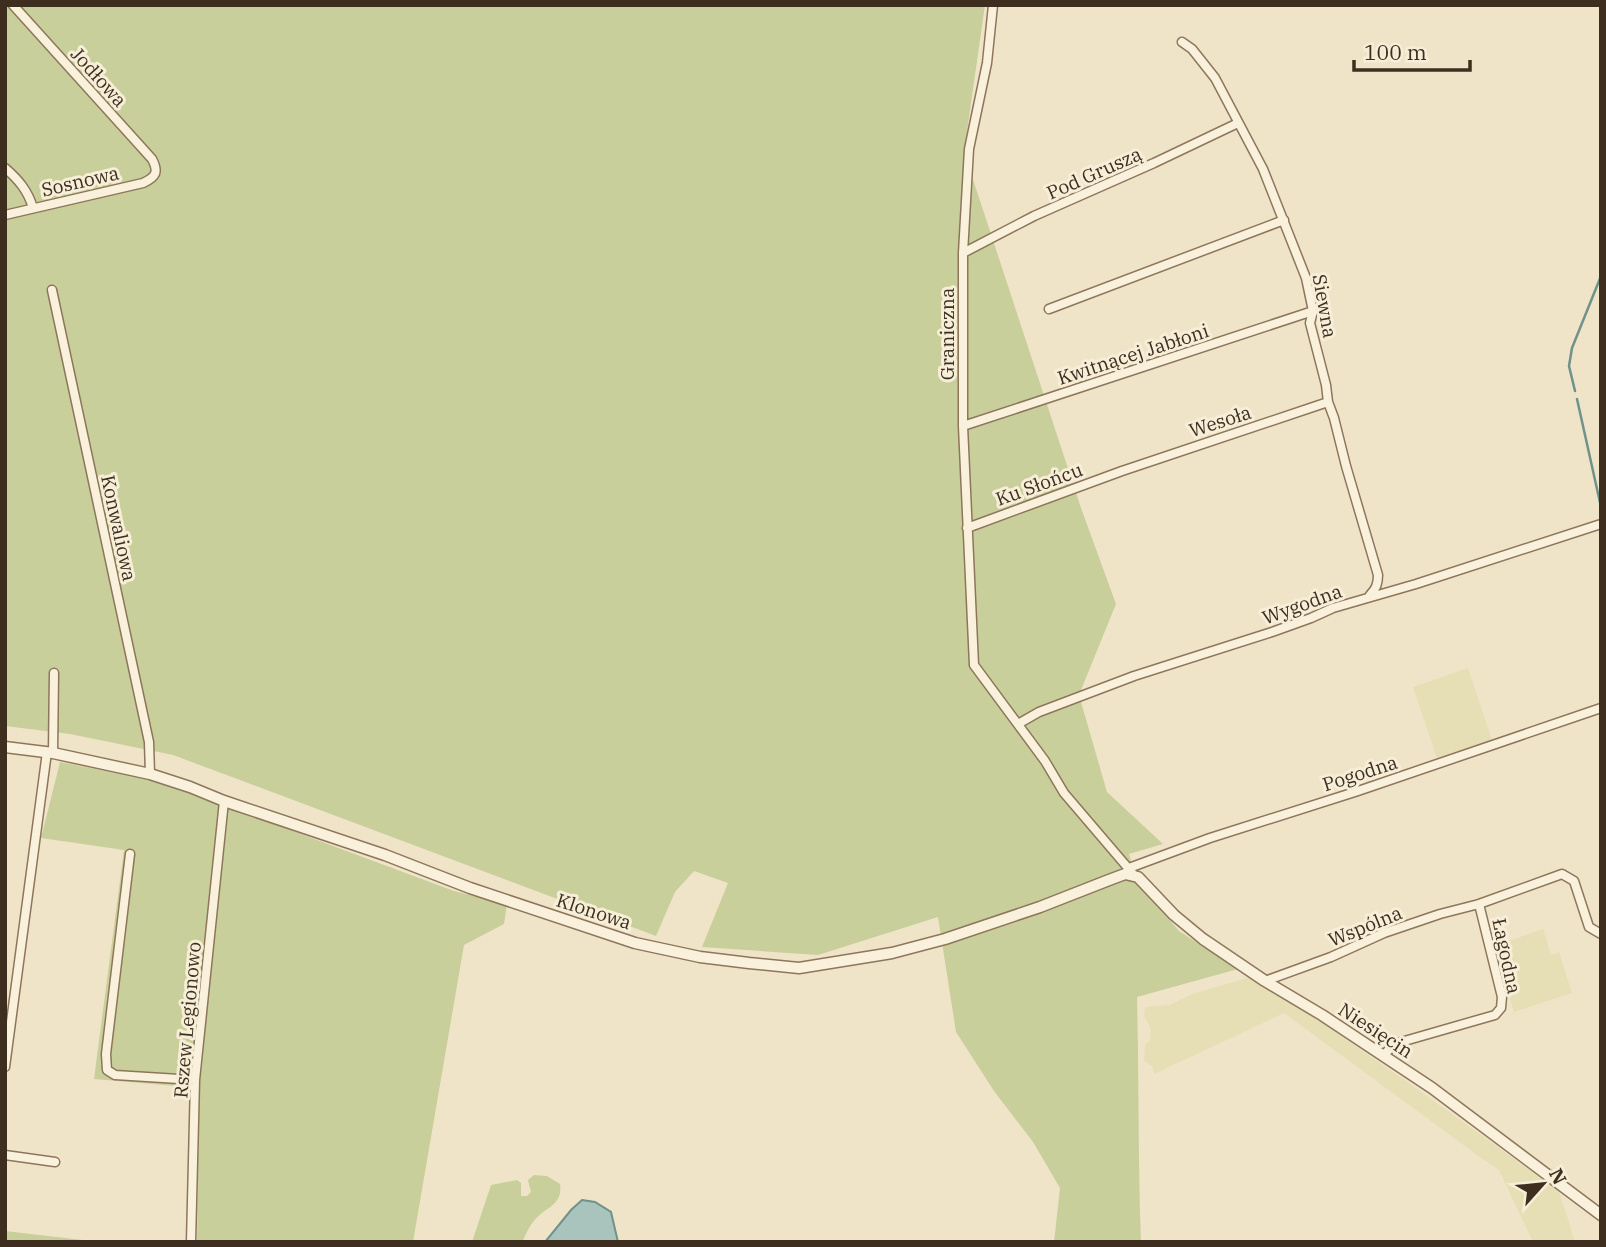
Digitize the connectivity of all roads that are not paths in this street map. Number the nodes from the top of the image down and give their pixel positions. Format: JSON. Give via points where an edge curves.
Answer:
{"nodes":[{"id":1,"x":13,"y":5,"type":"edge"},
{"id":2,"x":993,"y":5,"type":"edge"},
{"id":3,"x":1182,"y":41,"type":"dead end"},
{"id":4,"x":1238,"y":123,"type":"junction"},
{"id":5,"x":5,"y":168,"type":"edge"},
{"id":6,"x":157,"y":172,"type":"joint"},
{"id":7,"x":33,"y":208,"type":"junction"},
{"id":8,"x":5,"y":215,"type":"edge"},
{"id":9,"x":1284,"y":220,"type":"junction"},
{"id":10,"x":963,"y":253,"type":"junction"},
{"id":11,"x":52,"y":290,"type":"dead end"},
{"id":12,"x":1049,"y":309,"type":"dead end"},
{"id":13,"x":1313,"y":311,"type":"junction"},
{"id":14,"x":1328,"y":402,"type":"junction"},
{"id":15,"x":962,"y":426,"type":"junction"},
{"id":16,"x":1122,"y":471,"type":"joint"},
{"id":17,"x":1601,"y":524,"type":"edge"},
{"id":18,"x":967,"y":527,"type":"junction"},
{"id":19,"x":1368,"y":597,"type":"junction"},
{"id":20,"x":54,"y":673,"type":"dead end"},
{"id":21,"x":1601,"y":708,"type":"edge"},
{"id":22,"x":1018,"y":724,"type":"junction"},
{"id":23,"x":5,"y":747,"type":"edge"},
{"id":24,"x":50,"y":752,"type":"junction"},
{"id":25,"x":150,"y":774,"type":"junction"},
{"id":26,"x":224,"y":801,"type":"junction"},
{"id":27,"x":130,"y":854,"type":"dead end"},
{"id":28,"x":1132,"y":871,"type":"junction"},
{"id":29,"x":1479,"y":904,"type":"junction"},
{"id":30,"x":1601,"y":934,"type":"edge"},
{"id":31,"x":1265,"y":981,"type":"junction"},
{"id":32,"x":1384,"y":1055,"type":"junction"},
{"id":33,"x":5,"y":1067,"type":"edge"},
{"id":34,"x":195,"y":1080,"type":"junction"},
{"id":35,"x":5,"y":1155,"type":"edge"},
{"id":36,"x":55,"y":1162,"type":"dead end"},
{"id":37,"x":1601,"y":1215,"type":"edge"},
{"id":38,"x":191,"y":1242,"type":"edge"}],
"edges":[{"from":1,"to":6,"type":"street","name":"Jodłowa","via":[[152,159]]},
{"from":2,"to":10,"type":"street","name":"Graniczna","via":[[987,63],[969,149]]},
{"from":3,"to":4,"type":"street","name":"Siewna","via":[[1215,78]]},
{"from":4,"to":9,"type":"street","name":"Siewna"},
{"from":4,"to":10,"type":"street","name":"Pod Gruszą"},
{"from":5,"to":7,"type":"street","via":[[28,193]]},
{"from":6,"to":7,"type":"street","name":"Sosnowa","via":[[143,183]]},
{"from":7,"to":8,"type":"street","name":"Sosnowa"},
{"from":9,"to":12,"type":"street"},
{"from":9,"to":13,"type":"street","name":"Siewna"},
{"from":10,"to":15,"type":"street","name":"Graniczna"},
{"from":11,"to":25,"type":"street","name":"Konwaliowa","via":[[149,742]]},
{"from":13,"to":14,"type":"street","name":"Siewna","via":[[1310,323]]},
{"from":13,"to":15,"type":"street","name":"Kwitnącej Jabłoni"},
{"from":14,"to":16,"type":"street","name":"Wesoła"},
{"from":14,"to":19,"type":"street","name":"Siewna","via":[[1378,575],[1375,591]]},
{"from":15,"to":18,"type":"street","name":"Graniczna"},
{"from":16,"to":18,"type":"street","name":"Ku Słońcu"},
{"from":17,"to":19,"type":"street","name":"Wygodna"},
{"from":18,"to":22,"type":"street","name":"Graniczna","via":[[974,665]]},
{"from":19,"to":22,"type":"street","name":"Wygodna","via":[[1134,676]]},
{"from":20,"to":24,"type":"street"},
{"from":21,"to":28,"type":"street","name":"Pogodna","via":[[1210,838]]},
{"from":22,"to":28,"type":"street","via":[[1064,793]]},
{"from":23,"to":24,"type":"street","name":"Klonowa"},
{"from":24,"to":25,"type":"street","name":"Klonowa"},
{"from":24,"to":33,"type":"street"},
{"from":25,"to":26,"type":"street","name":"Klonowa"},
{"from":26,"to":28,"type":"street","name":"Klonowa","via":[[635,943],[700,957],[799,968],[917,947]]},
{"from":26,"to":34,"type":"street","name":"Rszew Legionowo"},
{"from":27,"to":34,"type":"street","via":[[107,1070],[116,1075]]},
{"from":28,"to":31,"type":"street","name":"Niesięcin","via":[[1181,922]]},
{"from":29,"to":30,"type":"street","name":"Łagodna","via":[[1562,874],[1574,881],[1589,927]]},
{"from":29,"to":31,"type":"street","name":"Wspólna","via":[[1384,933]]},
{"from":29,"to":32,"type":"street","name":"Łagodna","via":[[1502,1008],[1494,1015],[1394,1044]]},
{"from":31,"to":32,"type":"street","name":"Niesięcin"},
{"from":32,"to":37,"type":"street","name":"Niesięcin"},
{"from":34,"to":38,"type":"street","name":"Rszew Legionowo"},
{"from":35,"to":36,"type":"street"}]}
